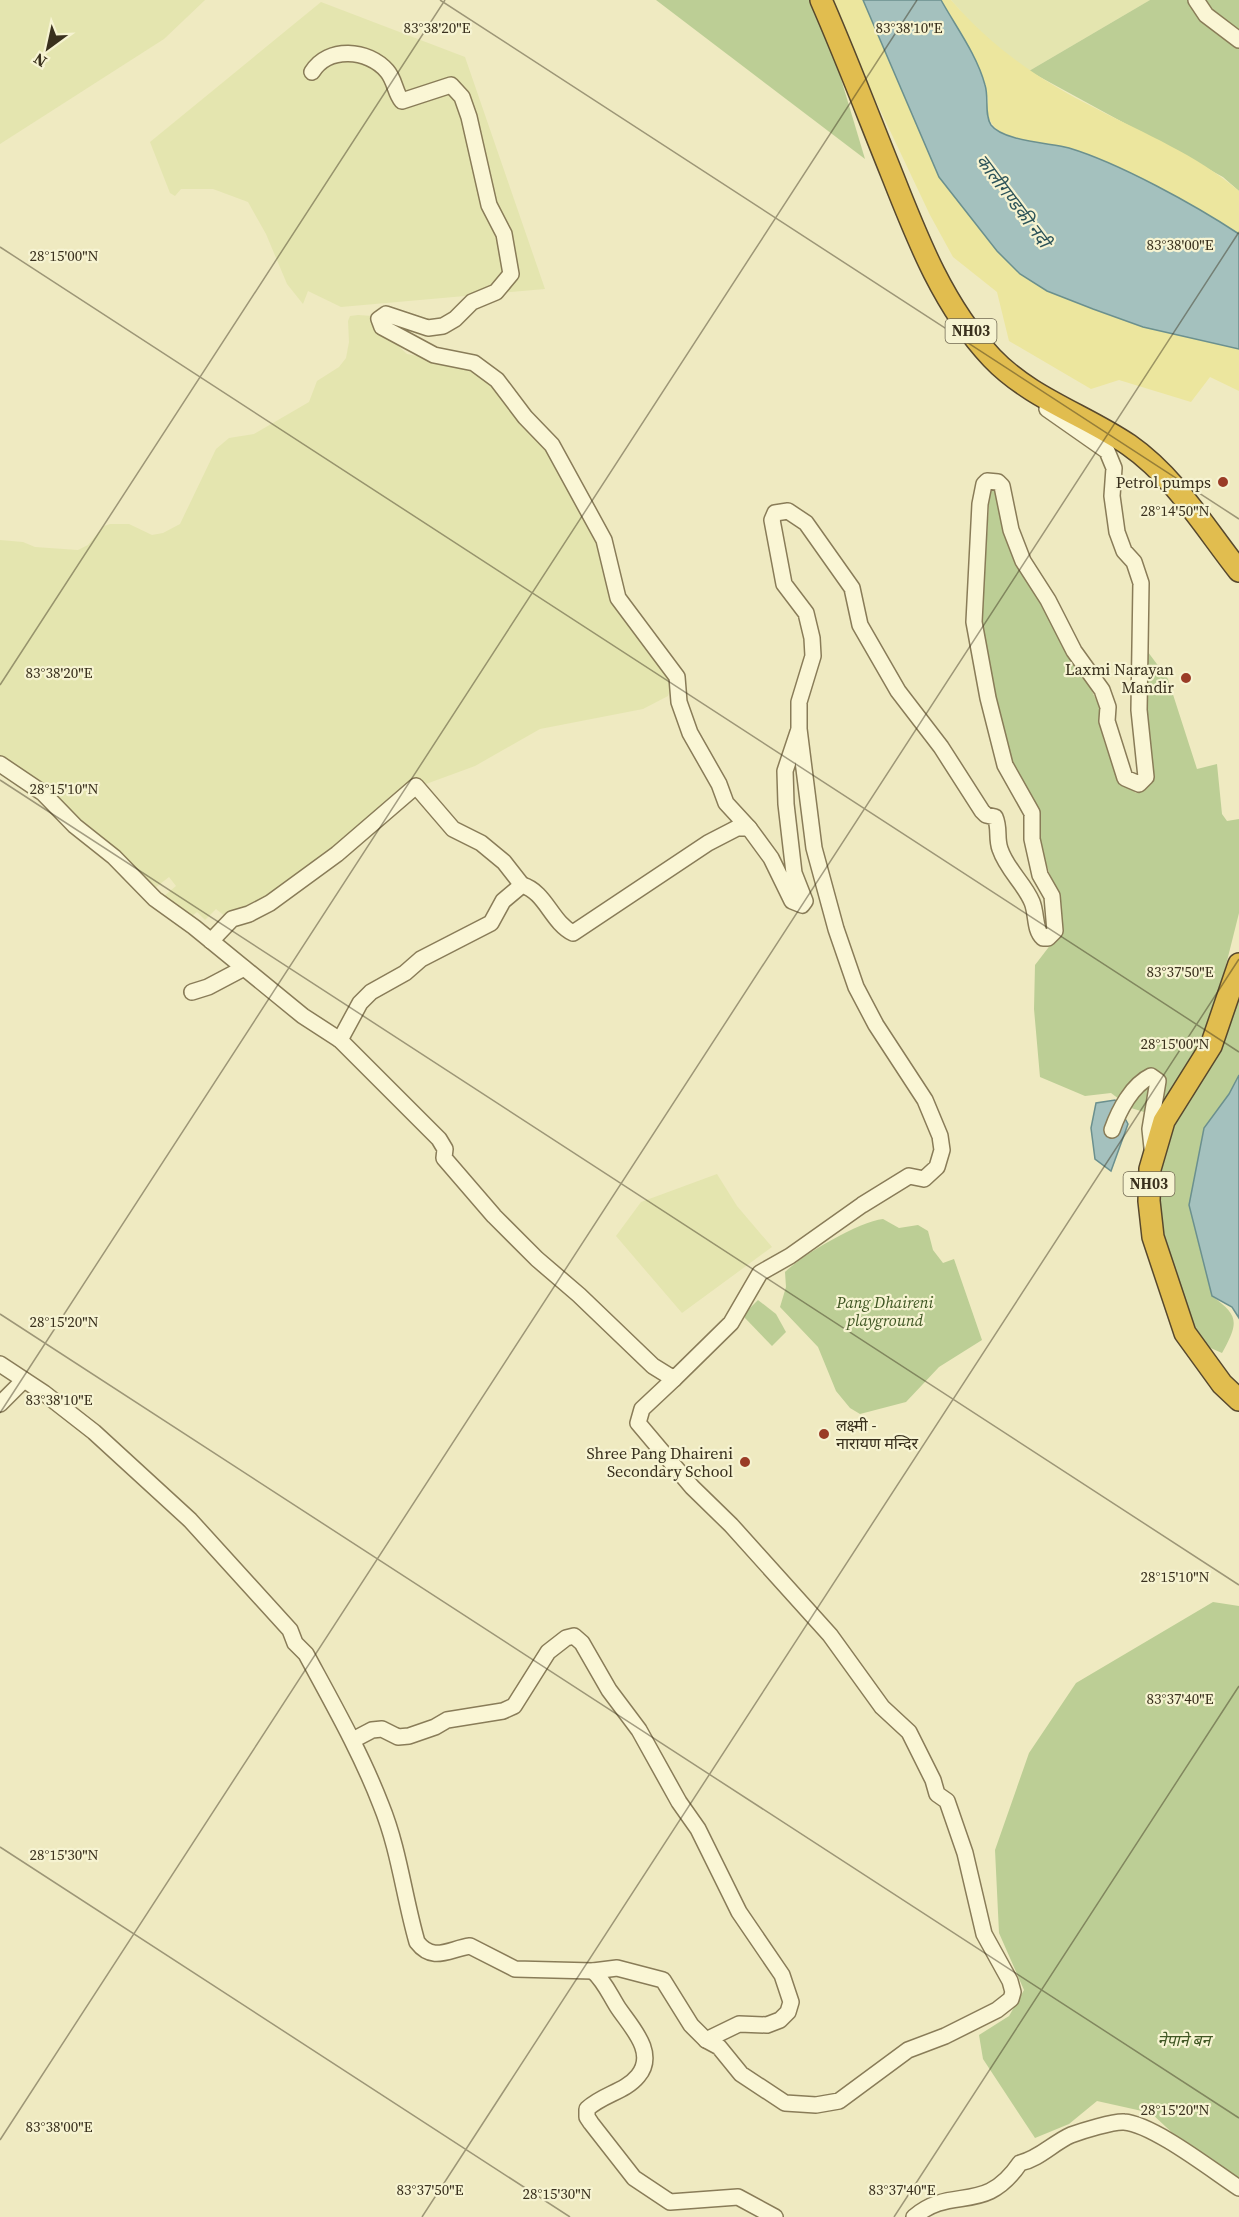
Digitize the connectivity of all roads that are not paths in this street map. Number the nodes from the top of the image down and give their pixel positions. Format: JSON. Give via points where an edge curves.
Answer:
{"nodes":[{"id":1,"x":821,"y":0,"type":"edge"},
{"id":2,"x":1196,"y":0,"type":"edge"},
{"id":3,"x":1239,"y":40,"type":"edge"},
{"id":4,"x":312,"y":72,"type":"dead end"},
{"id":5,"x":1044,"y":398,"type":"junction"},
{"id":6,"x":1239,"y":571,"type":"edge"},
{"id":7,"x":799,"y":729,"type":"junction"},
{"id":8,"x":0,"y":764,"type":"edge"},
{"id":9,"x":749,"y":828,"type":"junction"},
{"id":10,"x":522,"y":885,"type":"junction"},
{"id":11,"x":211,"y":941,"type":"junction"},
{"id":12,"x":1239,"y":964,"type":"edge"},
{"id":13,"x":244,"y":968,"type":"junction"},
{"id":14,"x":192,"y":992,"type":"dead end"},
{"id":15,"x":340,"y":1040,"type":"junction"},
{"id":16,"x":1112,"y":1130,"type":"dead end"},
{"id":17,"x":1150,"y":1169,"type":"junction"},
{"id":18,"x":0,"y":1364,"type":"edge"},
{"id":19,"x":24,"y":1380,"type":"junction"},
{"id":20,"x":674,"y":1380,"type":"junction"},
{"id":21,"x":1239,"y":1400,"type":"edge"},
{"id":22,"x":0,"y":1404,"type":"edge"},
{"id":23,"x":353,"y":1740,"type":"junction"},
{"id":24,"x":593,"y":1971,"type":"junction"},
{"id":25,"x":706,"y":2040,"type":"junction"},
{"id":26,"x":1239,"y":2188,"type":"edge"},
{"id":27,"x":776,"y":2217,"type":"edge"},
{"id":28,"x":914,"y":2217,"type":"edge"}],
"edges":[{"from":1,"to":5,"type":"highway","number":"NH03","via":[[921,247],[953,308],[992,358]]},
{"from":2,"to":3,"type":"street","via":[[1206,15]]},
{"from":4,"to":9,"type":"street","via":[[324,59],[355,53],[388,72],[402,101],[451,85],[462,97],[489,205],[504,234],[511,274],[496,292],[472,302],[443,326],[428,328],[386,314],[379,319],[382,327],[434,355],[474,363],[496,380],[552,445],[604,540],[618,598],[677,677],[679,702],[690,733],[726,803]]},
{"from":5,"to":6,"type":"highway","number":"NH03","via":[[1154,464]]},
{"from":5,"to":7,"type":"street","via":[[1041,404],[1107,452],[1113,462],[1117,532],[1141,582],[1138,667],[1146,777],[1139,784],[1125,778],[1107,721],[1108,707],[1102,690],[1074,651],[1023,561],[1011,530],[1002,486],[987,481],[980,504],[974,622],[1005,765],[1032,813],[1032,839],[1040,875],[1054,906],[1056,925],[1052,935],[1040,935],[1032,901],[1004,862],[995,817],[982,811],[941,747],[898,691],[860,626],[852,588],[806,523],[796,514],[781,511],[774,513],[772,520],[783,584],[806,613],[812,638],[813,656],[800,702]]},
{"from":7,"to":9,"type":"street","via":[[784,771],[794,873],[804,895],[802,905],[792,901],[771,858]]},
{"from":7,"to":20,"type":"street","via":[[814,848],[849,968],[876,1025],[925,1100],[942,1150],[937,1167],[928,1177],[909,1176],[760,1273],[731,1323]]},
{"from":8,"to":11,"type":"street","via":[[43,793],[155,899]]},
{"from":9,"to":10,"type":"street","via":[[737,828],[708,843],[573,933],[560,923],[538,893]]},
{"from":10,"to":11,"type":"street","via":[[504,862],[481,843],[453,830],[416,786],[294,886],[249,914],[232,919]]},
{"from":10,"to":15,"type":"street","via":[[503,902],[491,923],[421,959],[371,992],[360,1003]]},
{"from":11,"to":13,"type":"street"},
{"from":12,"to":17,"type":"highway","number":"NH03","via":[[1211,1046],[1164,1121]]},
{"from":13,"to":14,"type":"street"},
{"from":13,"to":15,"type":"street"},
{"from":15,"to":20,"type":"street","via":[[439,1139],[445,1149],[444,1158],[494,1216],[653,1366]]},
{"from":16,"to":17,"type":"street","via":[[1141,1081],[1151,1076],[1158,1081],[1150,1129]]},
{"from":17,"to":21,"type":"highway","number":"NH03","via":[[1153,1237],[1185,1333],[1222,1384]]},
{"from":18,"to":19,"type":"street"},
{"from":19,"to":22,"type":"street"},
{"from":19,"to":23,"type":"street","via":[[94,1432],[210,1541],[290,1630]]},
{"from":20,"to":25,"type":"street","via":[[642,1409],[638,1418],[641,1427],[830,1635],[882,1707],[909,1732],[937,1794],[947,1801],[965,1853],[984,1934],[1013,1992],[1011,1999],[997,2010],[908,2050],[839,2101],[816,2105],[785,2103],[741,2074],[719,2046]]},
{"from":23,"to":24,"type":"street","via":[[382,1807],[415,1935],[425,1951],[444,1953],[470,1946],[515,1969]]},
{"from":23,"to":25,"type":"street","via":[[382,1729],[398,1737],[409,1736],[447,1720],[514,1706],[548,1652],[574,1636],[639,1730],[698,1829],[739,1912],[782,1975],[791,2002],[780,2020],[767,2025],[740,2024]]},
{"from":24,"to":25,"type":"street","via":[[617,1968],[663,1980],[691,2025]]},
{"from":24,"to":27,"type":"street","via":[[640,2036],[644,2064],[628,2086],[599,2098],[588,2109],[591,2123],[634,2178],[670,2202],[738,2197]]},
{"from":26,"to":28,"type":"street","via":[[1164,2139],[1123,2121],[1071,2135],[1032,2161],[1020,2163],[1006,2182],[982,2196],[944,2201]]}]}
